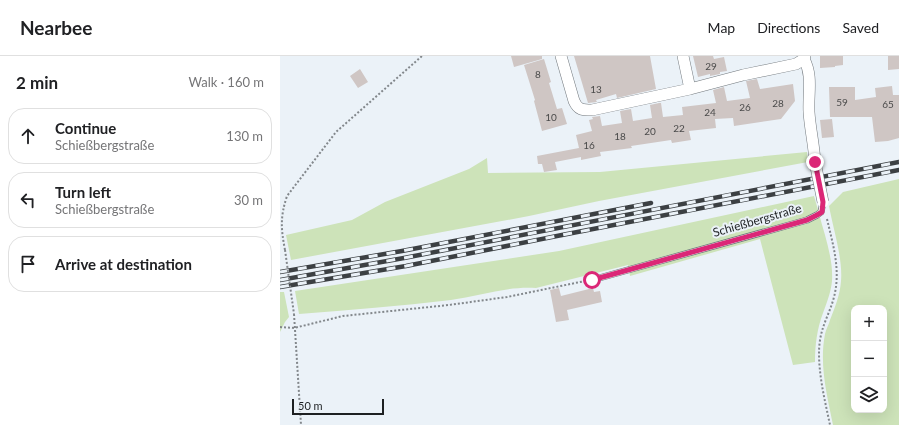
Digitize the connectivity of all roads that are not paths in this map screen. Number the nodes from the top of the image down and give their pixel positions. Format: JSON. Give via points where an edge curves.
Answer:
{"nodes":[{"id":1,"x":561,"y":56,"type":"edge"},
{"id":2,"x":683,"y":56,"type":"edge"},
{"id":3,"x":805,"y":58,"type":"edge"},
{"id":4,"x":690,"y":89,"type":"junction"},
{"id":5,"x":823,"y":202,"type":"joint"},
{"id":6,"x":592,"y":280,"type":"road end"}],
"edges":[{"from":1,"to":4,"type":"street","via":[[574,101],[577,107],[584,110]]},
{"from":2,"to":4,"type":"street"},
{"from":3,"to":4,"type":"street","via":[[796,64]]},
{"from":3,"to":5,"type":"street","bridge":true,"via":[[810,76],[809,112],[815,162]]},
{"from":5,"to":6,"type":"lane","name":"Schießbergstraße","via":[[822,212],[807,220]]}]}
